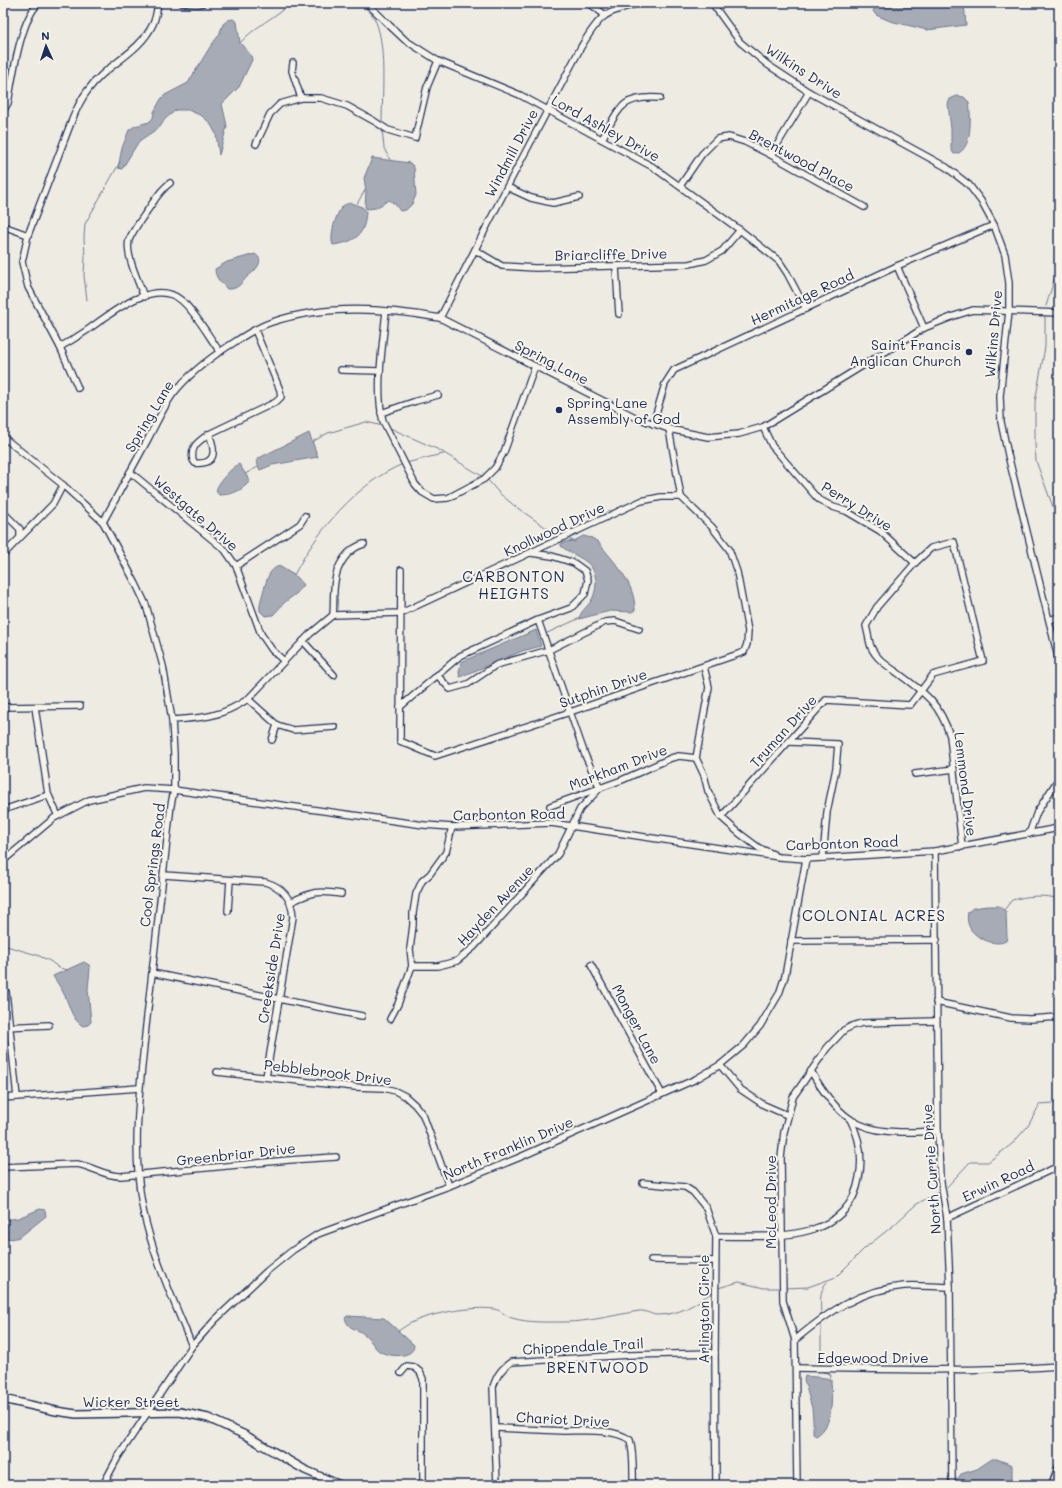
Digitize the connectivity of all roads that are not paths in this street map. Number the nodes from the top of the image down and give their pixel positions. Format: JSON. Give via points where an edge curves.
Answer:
{"nodes":[{"id":1,"x":39,"y":3,"type":"edge"},
{"id":2,"x":158,"y":3,"type":"edge"},
{"id":3,"x":182,"y":3,"type":"edge"},
{"id":4,"x":203,"y":3,"type":"edge"},
{"id":5,"x":367,"y":3,"type":"edge"},
{"id":6,"x":589,"y":3,"type":"edge"},
{"id":7,"x":640,"y":3,"type":"edge"},
{"id":8,"x":712,"y":3,"type":"edge"},
{"id":9,"x":605,"y":15,"type":"junction"},
{"id":10,"x":438,"y":61,"type":"junction"},
{"id":11,"x":293,"y":63,"type":"dead end"},
{"id":12,"x":809,"y":92,"type":"junction"},
{"id":13,"x":301,"y":98,"type":"junction"},
{"id":14,"x":660,"y":98,"type":"dead end"},
{"id":15,"x":548,"y":110,"type":"junction"},
{"id":16,"x":3,"y":112,"type":"edge"},
{"id":17,"x":602,"y":139,"type":"junction"},
{"id":18,"x":256,"y":144,"type":"dead end"},
{"id":19,"x":771,"y":155,"type":"junction"},
{"id":20,"x":170,"y":183,"type":"dead end"},
{"id":21,"x":680,"y":186,"type":"junction"},
{"id":22,"x":507,"y":187,"type":"junction"},
{"id":23,"x":579,"y":197,"type":"dead end"},
{"id":24,"x":864,"y":207,"type":"dead end"},
{"id":25,"x":994,"y":225,"type":"junction"},
{"id":26,"x":3,"y":226,"type":"edge"},
{"id":27,"x":740,"y":230,"type":"junction"},
{"id":28,"x":28,"y":235,"type":"junction"},
{"id":29,"x":475,"y":250,"type":"junction"},
{"id":30,"x":897,"y":266,"type":"junction"},
{"id":31,"x":616,"y":267,"type":"junction"},
{"id":32,"x":144,"y":297,"type":"junction"},
{"id":33,"x":806,"y":309,"type":"junction"},
{"id":34,"x":386,"y":311,"type":"junction"},
{"id":35,"x":1009,"y":311,"type":"junction"},
{"id":36,"x":1059,"y":313,"type":"edge"},
{"id":37,"x":619,"y":314,"type":"dead end"},
{"id":38,"x":440,"y":318,"type":"junction"},
{"id":39,"x":924,"y":328,"type":"junction"},
{"id":40,"x":255,"y":330,"type":"junction"},
{"id":41,"x":60,"y":347,"type":"junction"},
{"id":42,"x":220,"y":352,"type":"junction"},
{"id":43,"x":535,"y":366,"type":"junction"},
{"id":44,"x":341,"y":370,"type":"dead end"},
{"id":45,"x":380,"y":371,"type":"junction"},
{"id":46,"x":78,"y":388,"type":"dead end"},
{"id":47,"x":438,"y":395,"type":"dead end"},
{"id":48,"x":381,"y":413,"type":"junction"},
{"id":49,"x":653,"y":424,"type":"junction"},
{"id":50,"x":763,"y":427,"type":"junction"},
{"id":51,"x":669,"y":429,"type":"junction"},
{"id":52,"x":210,"y":434,"type":"junction"},
{"id":53,"x":3,"y":437,"type":"edge"},
{"id":54,"x":130,"y":472,"type":"junction"},
{"id":55,"x":63,"y":485,"type":"junction"},
{"id":56,"x":681,"y":497,"type":"junction"},
{"id":57,"x":3,"y":512,"type":"edge"},
{"id":58,"x":305,"y":516,"type":"dead end"},
{"id":59,"x":103,"y":522,"type":"junction"},
{"id":60,"x":20,"y":536,"type":"junction"},
{"id":61,"x":364,"y":544,"type":"dead end"},
{"id":62,"x":531,"y":553,"type":"junction"},
{"id":63,"x":3,"y":555,"type":"edge"},
{"id":64,"x":915,"y":563,"type":"junction"},
{"id":65,"x":236,"y":566,"type":"junction"},
{"id":66,"x":401,"y":570,"type":"dead end"},
{"id":67,"x":401,"y":613,"type":"junction"},
{"id":68,"x":333,"y":615,"type":"junction"},
{"id":69,"x":1059,"y":617,"type":"edge"},
{"id":70,"x":538,"y":620,"type":"junction"},
{"id":71,"x":1049,"y":620,"type":"junction"},
{"id":72,"x":639,"y":629,"type":"dead end"},
{"id":73,"x":303,"y":642,"type":"junction"},
{"id":74,"x":549,"y":650,"type":"junction"},
{"id":75,"x":284,"y":661,"type":"junction"},
{"id":76,"x":983,"y":661,"type":"joint"},
{"id":77,"x":1059,"y":661,"type":"edge"},
{"id":78,"x":704,"y":667,"type":"junction"},
{"id":79,"x":334,"y":675,"type":"dead end"},
{"id":80,"x":438,"y":675,"type":"junction"},
{"id":81,"x":922,"y":691,"type":"junction"},
{"id":82,"x":248,"y":699,"type":"junction"},
{"id":83,"x":80,"y":706,"type":"dead end"},
{"id":84,"x":3,"y":707,"type":"edge"},
{"id":85,"x":35,"y":707,"type":"junction"},
{"id":86,"x":400,"y":707,"type":"junction"},
{"id":87,"x":570,"y":712,"type":"junction"},
{"id":88,"x":172,"y":720,"type":"junction"},
{"id":89,"x":277,"y":725,"type":"junction"},
{"id":90,"x":334,"y":727,"type":"dead end"},
{"id":91,"x":272,"y":740,"type":"dead end"},
{"id":92,"x":789,"y":742,"type":"junction"},
{"id":93,"x":696,"y":758,"type":"junction"},
{"id":94,"x":954,"y":769,"type":"junction"},
{"id":95,"x":914,"y":774,"type":"dead end"},
{"id":96,"x":1059,"y":778,"type":"edge"},
{"id":97,"x":600,"y":788,"type":"junction"},
{"id":98,"x":174,"y":790,"type":"junction"},
{"id":99,"x":48,"y":795,"type":"junction"},
{"id":100,"x":550,"y":806,"type":"dead end"},
{"id":101,"x":3,"y":810,"type":"edge"},
{"id":102,"x":58,"y":816,"type":"junction"},
{"id":103,"x":721,"y":817,"type":"junction"},
{"id":104,"x":572,"y":825,"type":"junction"},
{"id":105,"x":452,"y":827,"type":"junction"},
{"id":106,"x":1059,"y":828,"type":"edge"},
{"id":107,"x":1029,"y":834,"type":"junction"},
{"id":108,"x":962,"y":847,"type":"junction"},
{"id":109,"x":935,"y":851,"type":"junction"},
{"id":110,"x":779,"y":857,"type":"junction"},
{"id":111,"x":823,"y":858,"type":"junction"},
{"id":112,"x":806,"y":859,"type":"junction"},
{"id":113,"x":3,"y":861,"type":"edge"},
{"id":114,"x":164,"y":875,"type":"junction"},
{"id":115,"x":230,"y":880,"type":"junction"},
{"id":116,"x":341,"y":894,"type":"dead end"},
{"id":117,"x":291,"y":902,"type":"junction"},
{"id":118,"x":228,"y":911,"type":"dead end"},
{"id":119,"x":936,"y":940,"type":"junction"},
{"id":120,"x":791,"y":941,"type":"junction"},
{"id":121,"x":592,"y":965,"type":"dead end"},
{"id":122,"x":412,"y":966,"type":"junction"},
{"id":123,"x":152,"y":973,"type":"junction"},
{"id":124,"x":6,"y":992,"type":"dead end"},
{"id":125,"x":278,"y":1000,"type":"junction"},
{"id":126,"x":936,"y":1002,"type":"junction"},
{"id":127,"x":362,"y":1016,"type":"dead end"},
{"id":128,"x":1059,"y":1016,"type":"edge"},
{"id":129,"x":390,"y":1019,"type":"dead end"},
{"id":130,"x":936,"y":1021,"type":"junction"},
{"id":131,"x":49,"y":1025,"type":"dead end"},
{"id":132,"x":6,"y":1026,"type":"edge"},
{"id":133,"x":720,"y":1065,"type":"junction"},
{"id":134,"x":811,"y":1071,"type":"junction"},
{"id":135,"x":217,"y":1072,"type":"dead end"},
{"id":136,"x":266,"y":1077,"type":"junction"},
{"id":137,"x":140,"y":1088,"type":"junction"},
{"id":138,"x":662,"y":1094,"type":"junction"},
{"id":139,"x":17,"y":1097,"type":"junction"},
{"id":140,"x":3,"y":1098,"type":"edge"},
{"id":141,"x":787,"y":1115,"type":"junction"},
{"id":142,"x":850,"y":1119,"type":"junction"},
{"id":143,"x":938,"y":1131,"type":"junction"},
{"id":144,"x":336,"y":1157,"type":"dead end"},
{"id":145,"x":1059,"y":1166,"type":"edge"},
{"id":146,"x":3,"y":1167,"type":"edge"},
{"id":147,"x":138,"y":1176,"type":"junction"},
{"id":148,"x":643,"y":1183,"type":"dead end"},
{"id":149,"x":449,"y":1186,"type":"junction"},
{"id":150,"x":947,"y":1218,"type":"junction"},
{"id":151,"x":783,"y":1235,"type":"junction"},
{"id":152,"x":716,"y":1236,"type":"junction"},
{"id":153,"x":651,"y":1260,"type":"dead end"},
{"id":154,"x":715,"y":1261,"type":"junction"},
{"id":155,"x":950,"y":1288,"type":"junction"},
{"id":156,"x":795,"y":1340,"type":"junction"},
{"id":157,"x":192,"y":1346,"type":"junction"},
{"id":158,"x":715,"y":1353,"type":"junction"},
{"id":159,"x":1059,"y":1366,"type":"edge"},
{"id":160,"x":796,"y":1368,"type":"junction"},
{"id":161,"x":951,"y":1369,"type":"junction"},
{"id":162,"x":401,"y":1373,"type":"dead end"},
{"id":163,"x":3,"y":1399,"type":"edge"},
{"id":164,"x":146,"y":1412,"type":"junction"},
{"id":165,"x":495,"y":1428,"type":"junction"},
{"id":166,"x":1059,"y":1469,"type":"edge"},
{"id":167,"x":103,"y":1485,"type":"edge"},
{"id":168,"x":340,"y":1485,"type":"edge"},
{"id":169,"x":423,"y":1485,"type":"edge"},
{"id":170,"x":497,"y":1485,"type":"edge"},
{"id":171,"x":633,"y":1485,"type":"edge"},
{"id":172,"x":716,"y":1485,"type":"edge"},
{"id":173,"x":797,"y":1485,"type":"edge"},
{"id":174,"x":952,"y":1485,"type":"edge"},
{"id":175,"x":1053,"y":1485,"type":"edge"}],
"edges":[{"from":1,"to":16,"type":"street","via":[[24,26],[8,102]]},
{"from":2,"to":28,"type":"street","via":[[154,23],[145,37],[100,76],[81,101]]},
{"from":3,"to":4,"type":"street"},
{"from":5,"to":10,"type":"street","name":"Lord Ashley Drive","via":[[405,40]]},
{"from":6,"to":9,"type":"street"},
{"from":7,"to":9,"type":"street","name":"Windmill Drive"},
{"from":8,"to":12,"type":"street","name":"Wilkins Drive","via":[[740,42],[768,65]]},
{"from":9,"to":15,"type":"street","name":"Windmill Drive","via":[[581,47]]},
{"from":10,"to":13,"type":"street","via":[[427,87],[415,138],[388,130],[347,106],[321,98]]},
{"from":10,"to":15,"type":"street","name":"Lord Ashley Drive","via":[[520,94]]},
{"from":11,"to":13,"type":"street","via":[[292,71]]},
{"from":12,"to":19,"type":"street"},
{"from":12,"to":25,"type":"street","name":"Wilkins Drive","via":[[946,167],[969,186],[981,201]]},
{"from":13,"to":18,"type":"street","via":[[280,104],[270,114]]},
{"from":14,"to":17,"type":"street","via":[[632,100],[620,107]]},
{"from":15,"to":17,"type":"street","name":"Lord Ashley Drive"},
{"from":15,"to":22,"type":"street","name":"Windmill Drive"},
{"from":17,"to":21,"type":"street","name":"Lord Ashley Drive","via":[[653,167]]},
{"from":19,"to":21,"type":"street","name":"Brentwood Place","via":[[729,137],[716,139]]},
{"from":19,"to":24,"type":"street","name":"Brentwood Place"},
{"from":20,"to":32,"type":"street","via":[[162,189],[130,240],[129,252]]},
{"from":21,"to":27,"type":"street","name":"Lord Ashley Drive"},
{"from":22,"to":23,"type":"street","via":[[531,198],[553,203]]},
{"from":22,"to":29,"type":"street","name":"Windmill Drive"},
{"from":25,"to":30,"type":"street","name":"Hermitage Road"},
{"from":25,"to":35,"type":"street","name":"Wilkins Drive","via":[[1005,255]]},
{"from":26,"to":28,"type":"street"},
{"from":27,"to":31,"type":"street","name":"Briarcliffe Drive","via":[[722,251],[706,260],[689,264]]},
{"from":27,"to":33,"type":"street","name":"Lord Ashley Drive","via":[[779,261]]},
{"from":28,"to":41,"type":"street","via":[[22,262],[24,274],[28,287]]},
{"from":29,"to":31,"type":"street","name":"Briarcliffe Drive","via":[[502,266]]},
{"from":29,"to":38,"type":"street","name":"Windmill Drive"},
{"from":30,"to":33,"type":"street","name":"Hermitage Road"},
{"from":30,"to":39,"type":"street"},
{"from":31,"to":37,"type":"street"},
{"from":32,"to":41,"type":"street","via":[[116,309]]},
{"from":32,"to":42,"type":"street","via":[[162,292],[180,299]]},
{"from":33,"to":49,"type":"street","name":"Hermitage Road","via":[[674,370],[665,384]]},
{"from":34,"to":38,"type":"street","name":"Spring Lane"},
{"from":34,"to":40,"type":"street","name":"Spring Lane","via":[[334,310],[302,314],[271,322]]},
{"from":34,"to":45,"type":"street"},
{"from":35,"to":36,"type":"street","name":"Spring Lane"},
{"from":35,"to":39,"type":"street","name":"Spring Lane","via":[[973,310]]},
{"from":35,"to":71,"type":"street","name":"Wilkins Drive","via":[[1000,396],[1001,422]]},
{"from":38,"to":43,"type":"street","name":"Spring Lane"},
{"from":39,"to":50,"type":"street","name":"Spring Lane"},
{"from":40,"to":42,"type":"street","name":"Spring Lane"},
{"from":40,"to":52,"type":"street","via":[[281,397],[276,402]]},
{"from":41,"to":46,"type":"street"},
{"from":42,"to":54,"type":"street","name":"Spring Lane","via":[[190,375],[173,395]]},
{"from":43,"to":48,"type":"street","via":[[504,452],[495,468],[484,479],[448,498],[434,498],[422,492],[415,484]]},
{"from":43,"to":49,"type":"street","name":"Spring Lane"},
{"from":44,"to":45,"type":"street"},
{"from":45,"to":48,"type":"street"},
{"from":47,"to":48,"type":"street"},
{"from":49,"to":51,"type":"street","name":"Spring Lane"},
{"from":50,"to":51,"type":"street","name":"Spring Lane","via":[[739,434],[708,437]]},
{"from":50,"to":64,"type":"street","name":"Perry Drive","via":[[772,446],[818,499],[880,530]]},
{"from":51,"to":56,"type":"street"},
{"from":52,"to":52,"type":"street","via":[[215,451],[213,455],[206,462],[195,462],[192,451],[195,444]]},
{"from":53,"to":55,"type":"street","name":"Cool Springs Road"},
{"from":54,"to":59,"type":"street","name":"Spring Lane"},
{"from":54,"to":65,"type":"street","name":"Westgate Drive","via":[[225,550]]},
{"from":55,"to":59,"type":"street","name":"Cool Springs Road"},
{"from":55,"to":60,"type":"street","via":[[53,504]]},
{"from":56,"to":62,"type":"street","name":"Knollwood Drive","via":[[641,501]]},
{"from":56,"to":78,"type":"street","name":"Sutphin Drive","via":[[712,527],[728,549],[737,572],[748,631],[744,652]]},
{"from":57,"to":60,"type":"street","via":[[20,529]]},
{"from":58,"to":65,"type":"street","via":[[300,524]]},
{"from":59,"to":88,"type":"street","name":"Cool Springs Road","via":[[146,605],[163,666]]},
{"from":60,"to":63,"type":"street"},
{"from":61,"to":68,"type":"street","via":[[356,546],[342,560],[335,580]]},
{"from":62,"to":67,"type":"street","name":"Knollwood Drive"},
{"from":62,"to":70,"type":"street","via":[[574,563],[584,571],[588,580],[585,594],[571,608]]},
{"from":64,"to":76,"type":"street","name":"Lemmond Drive","via":[[931,548],[954,542]]},
{"from":64,"to":81,"type":"street","name":"Lemmond Drive","via":[[877,607],[866,626],[872,648],[883,663]]},
{"from":65,"to":75,"type":"street","name":"Westgate Drive","via":[[261,634],[272,650]]},
{"from":66,"to":67,"type":"street","name":"Sutphin Drive"},
{"from":67,"to":68,"type":"street","name":"Knollwood Drive"},
{"from":67,"to":86,"type":"street","name":"Sutphin Drive"},
{"from":68,"to":73,"type":"street"},
{"from":69,"to":71,"type":"street"},
{"from":70,"to":74,"type":"street"},
{"from":70,"to":80,"type":"street","via":[[460,656]]},
{"from":71,"to":77,"type":"street","name":"Wilkins Drive"},
{"from":72,"to":74,"type":"street","via":[[615,621],[605,622]]},
{"from":73,"to":75,"type":"street"},
{"from":73,"to":79,"type":"street"},
{"from":74,"to":80,"type":"street","via":[[496,665],[468,684],[450,689]]},
{"from":74,"to":87,"type":"street"},
{"from":75,"to":82,"type":"street"},
{"from":76,"to":81,"type":"street","name":"Truman Drive","via":[[933,675]]},
{"from":78,"to":87,"type":"street","name":"Sutphin Drive"},
{"from":78,"to":93,"type":"street","via":[[709,687]]},
{"from":80,"to":86,"type":"street"},
{"from":81,"to":92,"type":"street","name":"Truman Drive","via":[[910,705],[826,700]]},
{"from":81,"to":94,"type":"street","name":"Lemmond Drive","via":[[933,701],[945,719]]},
{"from":82,"to":88,"type":"street","via":[[236,707],[208,717]]},
{"from":82,"to":89,"type":"street"},
{"from":83,"to":85,"type":"street"},
{"from":84,"to":85,"type":"street"},
{"from":85,"to":99,"type":"street"},
{"from":86,"to":87,"type":"street","name":"Sutphin Drive","via":[[400,741],[435,756]]},
{"from":87,"to":97,"type":"street"},
{"from":88,"to":98,"type":"street","name":"Cool Springs Road"},
{"from":89,"to":90,"type":"street","via":[[293,730]]},
{"from":89,"to":91,"type":"street"},
{"from":92,"to":103,"type":"street","name":"Truman Drive"},
{"from":92,"to":111,"type":"street","via":[[838,744],[836,768],[826,812]]},
{"from":93,"to":97,"type":"street","name":"Markham Drive","via":[[671,758]]},
{"from":93,"to":103,"type":"street"},
{"from":94,"to":95,"type":"street"},
{"from":94,"to":108,"type":"street","name":"Lemmond Drive"},
{"from":96,"to":107,"type":"street","via":[[1037,812]]},
{"from":97,"to":100,"type":"street","name":"Markham Drive"},
{"from":97,"to":104,"type":"street","name":"Hayden Avenue","via":[[580,809]]},
{"from":98,"to":102,"type":"street","name":"Carbonton Road","via":[[144,788],[117,793],[89,800]]},
{"from":98,"to":105,"type":"street","name":"Carbonton Road","via":[[410,824]]},
{"from":98,"to":114,"type":"street","name":"Cool Springs Road"},
{"from":99,"to":101,"type":"street"},
{"from":99,"to":102,"type":"street"},
{"from":102,"to":113,"type":"street","name":"Carbonton Road"},
{"from":103,"to":110,"type":"street","via":[[760,848]]},
{"from":104,"to":105,"type":"street","name":"Carbonton Road","via":[[550,823]]},
{"from":104,"to":110,"type":"street","name":"Carbonton Road"},
{"from":104,"to":122,"type":"street","name":"Hayden Avenue","via":[[558,854],[474,947],[457,961],[438,966]]},
{"from":105,"to":122,"type":"street","via":[[446,852],[422,881],[416,894],[410,949]]},
{"from":106,"to":107,"type":"street","name":"Carbonton Road"},
{"from":107,"to":108,"type":"street","name":"Carbonton Road"},
{"from":108,"to":109,"type":"street","name":"Carbonton Road"},
{"from":109,"to":111,"type":"street","name":"Carbonton Road"},
{"from":109,"to":119,"type":"street","name":"North Currie Drive"},
{"from":110,"to":112,"type":"street","name":"Carbonton Road"},
{"from":111,"to":112,"type":"street","name":"Carbonton Road"},
{"from":112,"to":120,"type":"street","name":"North Franklin Drive"},
{"from":114,"to":115,"type":"street","name":"Creekside Drive"},
{"from":114,"to":123,"type":"street","name":"Cool Springs Road"},
{"from":115,"to":117,"type":"street","name":"Creekside Drive","via":[[273,884],[286,894]]},
{"from":115,"to":118,"type":"street"},
{"from":116,"to":117,"type":"street","via":[[314,893]]},
{"from":117,"to":125,"type":"street","name":"Creekside Drive","via":[[293,917]]},
{"from":119,"to":120,"type":"street"},
{"from":119,"to":126,"type":"street","name":"North Currie Drive"},
{"from":120,"to":133,"type":"street","name":"North Franklin Drive","via":[[785,976],[770,1010],[744,1045]]},
{"from":121,"to":138,"type":"street","name":"Monger Lane"},
{"from":122,"to":129,"type":"street"},
{"from":123,"to":125,"type":"street"},
{"from":123,"to":137,"type":"street","name":"Cool Springs Road"},
{"from":124,"to":132,"type":"street"},
{"from":125,"to":127,"type":"street"},
{"from":125,"to":136,"type":"street","name":"Creekside Drive"},
{"from":126,"to":128,"type":"street","via":[[1011,1018]]},
{"from":126,"to":130,"type":"street","name":"North Currie Drive"},
{"from":130,"to":134,"type":"street","name":"McLeod Drive","via":[[862,1023],[852,1026],[844,1030],[827,1048]]},
{"from":130,"to":143,"type":"street","name":"North Currie Drive"},
{"from":131,"to":132,"type":"street"},
{"from":132,"to":139,"type":"street"},
{"from":133,"to":138,"type":"street","name":"North Franklin Drive"},
{"from":133,"to":141,"type":"street","via":[[740,1089],[764,1105]]},
{"from":134,"to":141,"type":"street","name":"McLeod Drive","via":[[793,1097]]},
{"from":134,"to":142,"type":"street","via":[[833,1104]]},
{"from":135,"to":136,"type":"street","name":"Pebblebrook Drive"},
{"from":136,"to":149,"type":"street","name":"Pebblebrook Drive","via":[[355,1088],[384,1088],[405,1096],[423,1115]]},
{"from":137,"to":139,"type":"street"},
{"from":137,"to":147,"type":"street","name":"Cool Springs Road"},
{"from":138,"to":149,"type":"street","name":"North Franklin Drive"},
{"from":139,"to":140,"type":"street"},
{"from":141,"to":151,"type":"street","name":"McLeod Drive","via":[[782,1154]]},
{"from":142,"to":143,"type":"street","via":[[885,1130]]},
{"from":142,"to":151,"type":"street","via":[[856,1130],[861,1154],[858,1183],[851,1202],[842,1213],[824,1226],[803,1233]]},
{"from":143,"to":150,"type":"street","name":"North Currie Drive","via":[[940,1177]]},
{"from":144,"to":147,"type":"street","name":"Greenbriar Drive"},
{"from":145,"to":150,"type":"street","name":"Erwin Road"},
{"from":146,"to":147,"type":"street","name":"Greenbriar Drive","via":[[73,1163],[107,1175]]},
{"from":147,"to":157,"type":"street","name":"Cool Springs Road","via":[[143,1210],[156,1258]]},
{"from":148,"to":152,"type":"street","name":"Arlington Circle","via":[[685,1187],[693,1192],[706,1208]]},
{"from":149,"to":157,"type":"street","name":"North Franklin Drive","via":[[316,1235],[267,1271],[215,1320]]},
{"from":150,"to":155,"type":"street","name":"North Currie Drive"},
{"from":151,"to":152,"type":"street"},
{"from":151,"to":156,"type":"street","name":"McLeod Drive","via":[[782,1301]]},
{"from":152,"to":154,"type":"street","name":"Arlington Circle"},
{"from":153,"to":154,"type":"street"},
{"from":154,"to":158,"type":"street","name":"Arlington Circle"},
{"from":155,"to":156,"type":"street","via":[[904,1286],[870,1292],[846,1303],[816,1322]]},
{"from":155,"to":161,"type":"street","name":"North Currie Drive"},
{"from":156,"to":160,"type":"street","name":"McLeod Drive"},
{"from":157,"to":164,"type":"street","name":"North Franklin Drive"},
{"from":158,"to":165,"type":"street","name":"Chippendale Trail","via":[[511,1362],[502,1368],[493,1387]]},
{"from":158,"to":172,"type":"street","name":"Arlington Circle"},
{"from":159,"to":161,"type":"street","name":"Edgewood Drive"},
{"from":160,"to":161,"type":"street","name":"Edgewood Drive"},
{"from":160,"to":173,"type":"street","name":"McLeod Drive"},
{"from":161,"to":174,"type":"street","name":"North Currie Drive"},
{"from":162,"to":169,"type":"street","via":[[407,1366],[414,1367],[423,1379]]},
{"from":163,"to":164,"type":"main road","name":"Wicker Street","via":[[76,1414]]},
{"from":164,"to":167,"type":"street","name":"North Franklin Drive"},
{"from":164,"to":168,"type":"main road","name":"Wicker Street","via":[[180,1412],[208,1418],[245,1435],[305,1470]]},
{"from":165,"to":170,"type":"street","name":"Chippendale Trail"},
{"from":165,"to":171,"type":"street","name":"Chariot Drive","via":[[620,1434],[630,1440],[632,1445]]},
{"from":166,"to":175,"type":"highway"}]}
